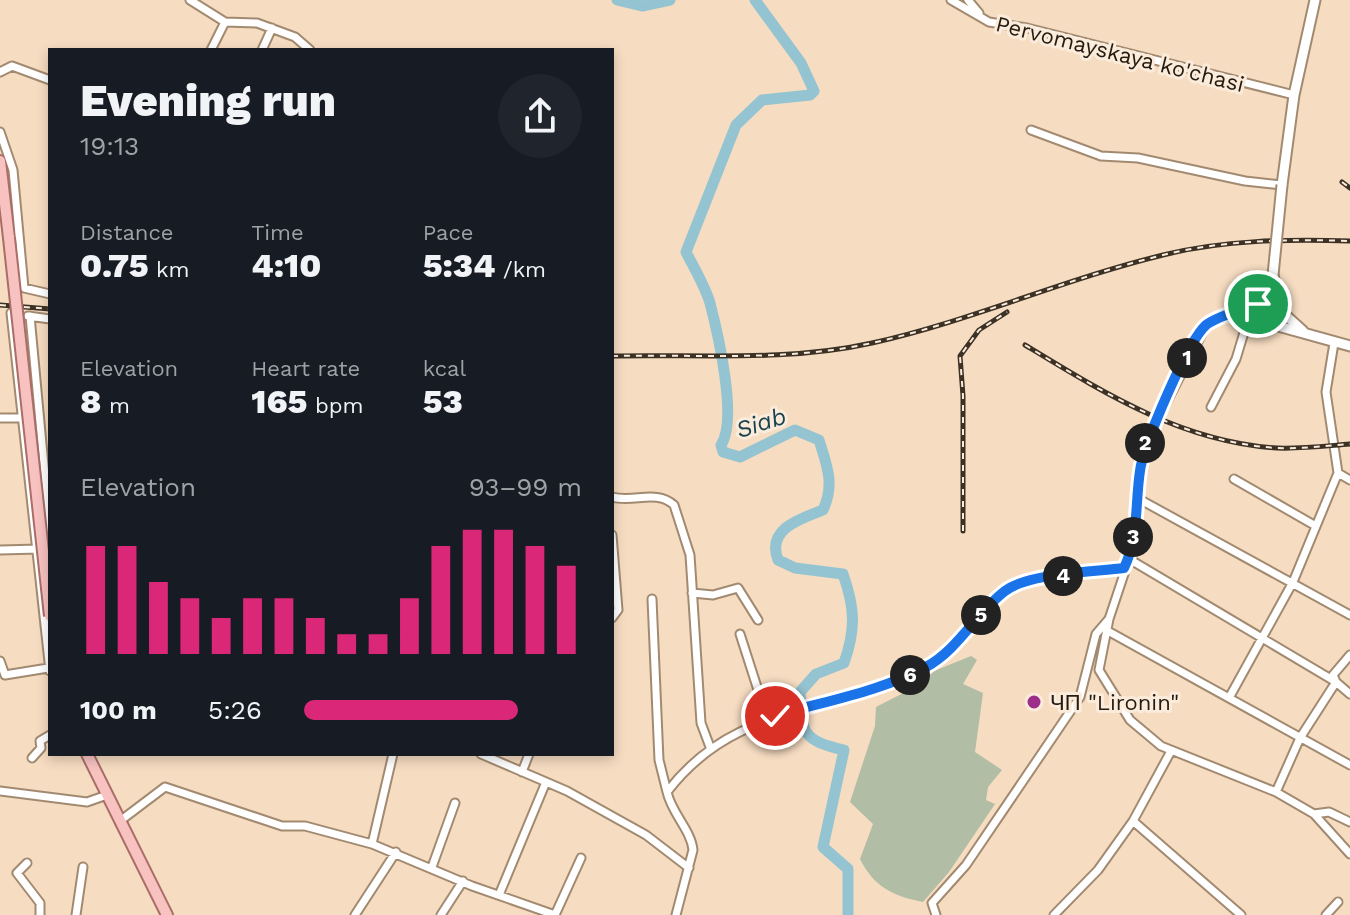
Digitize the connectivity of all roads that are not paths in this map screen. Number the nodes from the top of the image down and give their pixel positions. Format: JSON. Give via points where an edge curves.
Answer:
{"nodes":[{"id":1,"x":190,"y":0,"type":"edge"},
{"id":2,"x":951,"y":0,"type":"edge"},
{"id":3,"x":968,"y":0,"type":"edge"},
{"id":4,"x":1315,"y":0,"type":"edge"},
{"id":5,"x":225,"y":22,"type":"junction"},
{"id":6,"x":272,"y":28,"type":"junction"},
{"id":7,"x":1027,"y":28,"type":"junction"},
{"id":8,"x":212,"y":48,"type":"edge"},
{"id":9,"x":263,"y":48,"type":"edge"},
{"id":10,"x":308,"y":48,"type":"edge"},
{"id":11,"x":0,"y":72,"type":"edge"},
{"id":12,"x":48,"y":79,"type":"edge"},
{"id":13,"x":1294,"y":95,"type":"junction"},
{"id":14,"x":1031,"y":130,"type":"dead end"},
{"id":15,"x":0,"y":132,"type":"edge"},
{"id":16,"x":0,"y":161,"type":"edge"},
{"id":17,"x":1282,"y":185,"type":"junction"},
{"id":18,"x":2,"y":189,"type":"edge"},
{"id":19,"x":6,"y":260,"type":"edge"},
{"id":20,"x":1273,"y":275,"type":"junction"},
{"id":21,"x":48,"y":294,"type":"edge"},
{"id":22,"x":1279,"y":301,"type":"junction"},
{"id":23,"x":1260,"y":302,"type":"junction"},
{"id":24,"x":0,"y":312,"type":"edge"},
{"id":25,"x":1282,"y":312,"type":"junction"},
{"id":26,"x":11,"y":313,"type":"junction"},
{"id":27,"x":1234,"y":314,"type":"junction"},
{"id":28,"x":30,"y":316,"type":"junction"},
{"id":29,"x":1249,"y":316,"type":"junction"},
{"id":30,"x":48,"y":319,"type":"edge"},
{"id":31,"x":1260,"y":321,"type":"junction"},
{"id":32,"x":1271,"y":324,"type":"junction"},
{"id":33,"x":1309,"y":335,"type":"junction"},
{"id":34,"x":1334,"y":343,"type":"junction"},
{"id":35,"x":1350,"y":346,"type":"edge"},
{"id":36,"x":1211,"y":407,"type":"dead end"},
{"id":37,"x":0,"y":418,"type":"edge"},
{"id":38,"x":26,"y":418,"type":"junction"},
{"id":39,"x":1339,"y":473,"type":"junction"},
{"id":40,"x":1234,"y":479,"type":"dead end"},
{"id":41,"x":1350,"y":480,"type":"edge"},
{"id":42,"x":614,"y":498,"type":"edge"},
{"id":43,"x":1139,"y":499,"type":"junction"},
{"id":44,"x":48,"y":508,"type":"edge"},
{"id":45,"x":1314,"y":525,"type":"junction"},
{"id":46,"x":33,"y":528,"type":"junction"},
{"id":47,"x":48,"y":529,"type":"edge"},
{"id":48,"x":43,"y":547,"type":"edge"},
{"id":49,"x":0,"y":550,"type":"edge"},
{"id":50,"x":1129,"y":559,"type":"junction"},
{"id":51,"x":614,"y":560,"type":"edge"},
{"id":52,"x":1124,"y":568,"type":"junction"},
{"id":53,"x":1293,"y":582,"type":"junction"},
{"id":54,"x":692,"y":593,"type":"junction"},
{"id":55,"x":48,"y":596,"type":"edge"},
{"id":56,"x":652,"y":599,"type":"dead end"},
{"id":57,"x":1350,"y":615,"type":"edge"},
{"id":58,"x":614,"y":617,"type":"edge"},
{"id":59,"x":1109,"y":619,"type":"junction"},
{"id":60,"x":758,"y":620,"type":"dead end"},
{"id":61,"x":1106,"y":630,"type":"junction"},
{"id":62,"x":740,"y":634,"type":"dead end"},
{"id":63,"x":1262,"y":639,"type":"junction"},
{"id":64,"x":48,"y":650,"type":"edge"},
{"id":65,"x":1350,"y":655,"type":"edge"},
{"id":66,"x":0,"y":661,"type":"edge"},
{"id":67,"x":48,"y":670,"type":"edge"},
{"id":68,"x":1336,"y":682,"type":"junction"},
{"id":69,"x":1350,"y":694,"type":"edge"},
{"id":70,"x":1229,"y":698,"type":"junction"},
{"id":71,"x":771,"y":717,"type":"junction"},
{"id":72,"x":48,"y":736,"type":"edge"},
{"id":73,"x":1300,"y":738,"type":"junction"},
{"id":74,"x":710,"y":747,"type":"junction"},
{"id":75,"x":1171,"y":751,"type":"junction"},
{"id":76,"x":88,"y":756,"type":"edge"},
{"id":77,"x":393,"y":756,"type":"edge"},
{"id":78,"x":486,"y":756,"type":"edge"},
{"id":79,"x":528,"y":756,"type":"edge"},
{"id":80,"x":32,"y":758,"type":"dead end"},
{"id":81,"x":1350,"y":765,"type":"edge"},
{"id":82,"x":522,"y":772,"type":"junction"},
{"id":83,"x":546,"y":782,"type":"junction"},
{"id":84,"x":0,"y":791,"type":"edge"},
{"id":85,"x":667,"y":792,"type":"junction"},
{"id":86,"x":1276,"y":792,"type":"junction"},
{"id":87,"x":107,"y":795,"type":"junction"},
{"id":88,"x":455,"y":803,"type":"dead end"},
{"id":89,"x":1314,"y":814,"type":"junction"},
{"id":90,"x":120,"y":821,"type":"junction"},
{"id":91,"x":1133,"y":821,"type":"junction"},
{"id":92,"x":1350,"y":822,"type":"edge"},
{"id":93,"x":372,"y":844,"type":"junction"},
{"id":94,"x":396,"y":852,"type":"junction"},
{"id":95,"x":1350,"y":854,"type":"edge"},
{"id":96,"x":581,"y":858,"type":"dead end"},
{"id":97,"x":27,"y":863,"type":"dead end"},
{"id":98,"x":83,"y":867,"type":"dead end"},
{"id":99,"x":432,"y":867,"type":"junction"},
{"id":100,"x":689,"y":868,"type":"junction"},
{"id":101,"x":463,"y":881,"type":"junction"},
{"id":102,"x":499,"y":895,"type":"junction"},
{"id":103,"x":1338,"y":902,"type":"dead end"},
{"id":104,"x":40,"y":915,"type":"edge"},
{"id":105,"x":76,"y":915,"type":"edge"},
{"id":106,"x":167,"y":915,"type":"edge"},
{"id":107,"x":355,"y":915,"type":"edge"},
{"id":108,"x":441,"y":915,"type":"edge"},
{"id":109,"x":676,"y":915,"type":"edge"},
{"id":110,"x":936,"y":915,"type":"edge"},
{"id":111,"x":1054,"y":915,"type":"edge"},
{"id":112,"x":1241,"y":915,"type":"edge"},
{"id":113,"x":1326,"y":915,"type":"edge"}],
"edges":[{"from":1,"to":5,"type":"street"},
{"from":2,"to":7,"type":"street","name":"Pervomayskaya ko'chasi","via":[[989,22]]},
{"from":3,"to":7,"type":"street","via":[[989,19]]},
{"from":4,"to":13,"type":"main road"},
{"from":5,"to":6,"type":"street"},
{"from":5,"to":8,"type":"street"},
{"from":6,"to":9,"type":"street"},
{"from":6,"to":10,"type":"street"},
{"from":7,"to":13,"type":"street","name":"Pervomayskaya ko'chasi"},
{"from":11,"to":12,"type":"street","via":[[12,66]]},
{"from":13,"to":17,"type":"main road"},
{"from":14,"to":17,"type":"street","via":[[1101,156]]},
{"from":15,"to":21,"type":"street","via":[[13,170],[24,288]]},
{"from":16,"to":18,"type":"main road"},
{"from":17,"to":20,"type":"main road","bridge":true},
{"from":18,"to":19,"type":"main road","bridge":true,"via":[[9,238]]},
{"from":19,"to":38,"type":"main road","bridge":true},
{"from":20,"to":22,"type":"main road"},
{"from":20,"to":23,"type":"main road"},
{"from":22,"to":23,"type":"main road"},
{"from":22,"to":25,"type":"main road"},
{"from":23,"to":27,"type":"street"},
{"from":23,"to":31,"type":"main road"},
{"from":24,"to":26,"type":"street"},
{"from":25,"to":32,"type":"main road"},
{"from":25,"to":33,"type":"main road"},
{"from":26,"to":28,"type":"street"},
{"from":26,"to":38,"type":"street"},
{"from":27,"to":29,"type":"street"},
{"from":27,"to":43,"type":"street","via":[[1206,326],[1166,397],[1145,444]]},
{"from":28,"to":30,"type":"street"},
{"from":28,"to":44,"type":"street"},
{"from":29,"to":31,"type":"street"},
{"from":29,"to":36,"type":"street","via":[[1236,359]]},
{"from":31,"to":32,"type":"main road"},
{"from":32,"to":33,"type":"main road"},
{"from":33,"to":34,"type":"main road"},
{"from":34,"to":35,"type":"main road"},
{"from":34,"to":39,"type":"street","via":[[1326,392]]},
{"from":37,"to":38,"type":"street"},
{"from":38,"to":46,"type":"street"},
{"from":38,"to":48,"type":"main road","bridge":true},
{"from":39,"to":41,"type":"street"},
{"from":39,"to":45,"type":"street"},
{"from":40,"to":45,"type":"street"},
{"from":42,"to":54,"type":"street","via":[[627,501],[655,495],[674,505],[690,555]]},
{"from":43,"to":50,"type":"street"},
{"from":43,"to":53,"type":"street"},
{"from":45,"to":53,"type":"street"},
{"from":46,"to":47,"type":"street"},
{"from":46,"to":48,"type":"street"},
{"from":48,"to":49,"type":"street"},
{"from":48,"to":55,"type":"main road","bridge":true},
{"from":48,"to":64,"type":"street"},
{"from":50,"to":52,"type":"street"},
{"from":50,"to":63,"type":"street"},
{"from":51,"to":58,"type":"street"},
{"from":52,"to":59,"type":"street"},
{"from":52,"to":71,"type":"street","via":[[1023,582],[1005,590],[929,665],[894,683]]},
{"from":53,"to":57,"type":"street"},
{"from":53,"to":63,"type":"street"},
{"from":54,"to":60,"type":"street","via":[[713,595],[738,588]]},
{"from":54,"to":74,"type":"street","via":[[701,723]]},
{"from":56,"to":85,"type":"street","via":[[659,760]]},
{"from":59,"to":61,"type":"street"},
{"from":59,"to":110,"type":"street","via":[[1096,634],[1080,697],[966,865],[932,903]]},
{"from":61,"to":70,"type":"street"},
{"from":61,"to":75,"type":"street","via":[[1099,670],[1130,720]]},
{"from":62,"to":71,"type":"street"},
{"from":63,"to":68,"type":"street"},
{"from":63,"to":70,"type":"street"},
{"from":65,"to":68,"type":"street","via":[[1333,675]]},
{"from":66,"to":67,"type":"street","via":[[5,675]]},
{"from":68,"to":69,"type":"street"},
{"from":68,"to":73,"type":"street"},
{"from":70,"to":73,"type":"street"},
{"from":71,"to":74,"type":"street"},
{"from":72,"to":80,"type":"street"},
{"from":73,"to":81,"type":"street"},
{"from":73,"to":86,"type":"street"},
{"from":74,"to":85,"type":"street"},
{"from":75,"to":86,"type":"street"},
{"from":75,"to":91,"type":"street"},
{"from":76,"to":87,"type":"main road"},
{"from":77,"to":93,"type":"street"},
{"from":78,"to":82,"type":"street"},
{"from":79,"to":82,"type":"street"},
{"from":82,"to":83,"type":"street"},
{"from":83,"to":100,"type":"street","via":[[646,835]]},
{"from":83,"to":102,"type":"street"},
{"from":84,"to":87,"type":"street","via":[[87,802]]},
{"from":85,"to":100,"type":"street","via":[[692,841]]},
{"from":86,"to":89,"type":"street"},
{"from":87,"to":90,"type":"main road"},
{"from":88,"to":99,"type":"street"},
{"from":89,"to":92,"type":"street","via":[[1329,812]]},
{"from":89,"to":95,"type":"street"},
{"from":90,"to":93,"type":"street","via":[[165,787],[282,826],[305,826]]},
{"from":90,"to":106,"type":"main road"},
{"from":91,"to":111,"type":"street","via":[[1098,870]]},
{"from":91,"to":112,"type":"street"},
{"from":93,"to":94,"type":"street"},
{"from":94,"to":99,"type":"street"},
{"from":94,"to":107,"type":"street"},
{"from":96,"to":102,"type":"street","via":[[555,915]]},
{"from":97,"to":104,"type":"street","via":[[17,873],[40,903]]},
{"from":98,"to":105,"type":"street"},
{"from":99,"to":101,"type":"street"},
{"from":100,"to":109,"type":"street"},
{"from":101,"to":102,"type":"street"},
{"from":101,"to":108,"type":"street"},
{"from":103,"to":113,"type":"street"}]}
